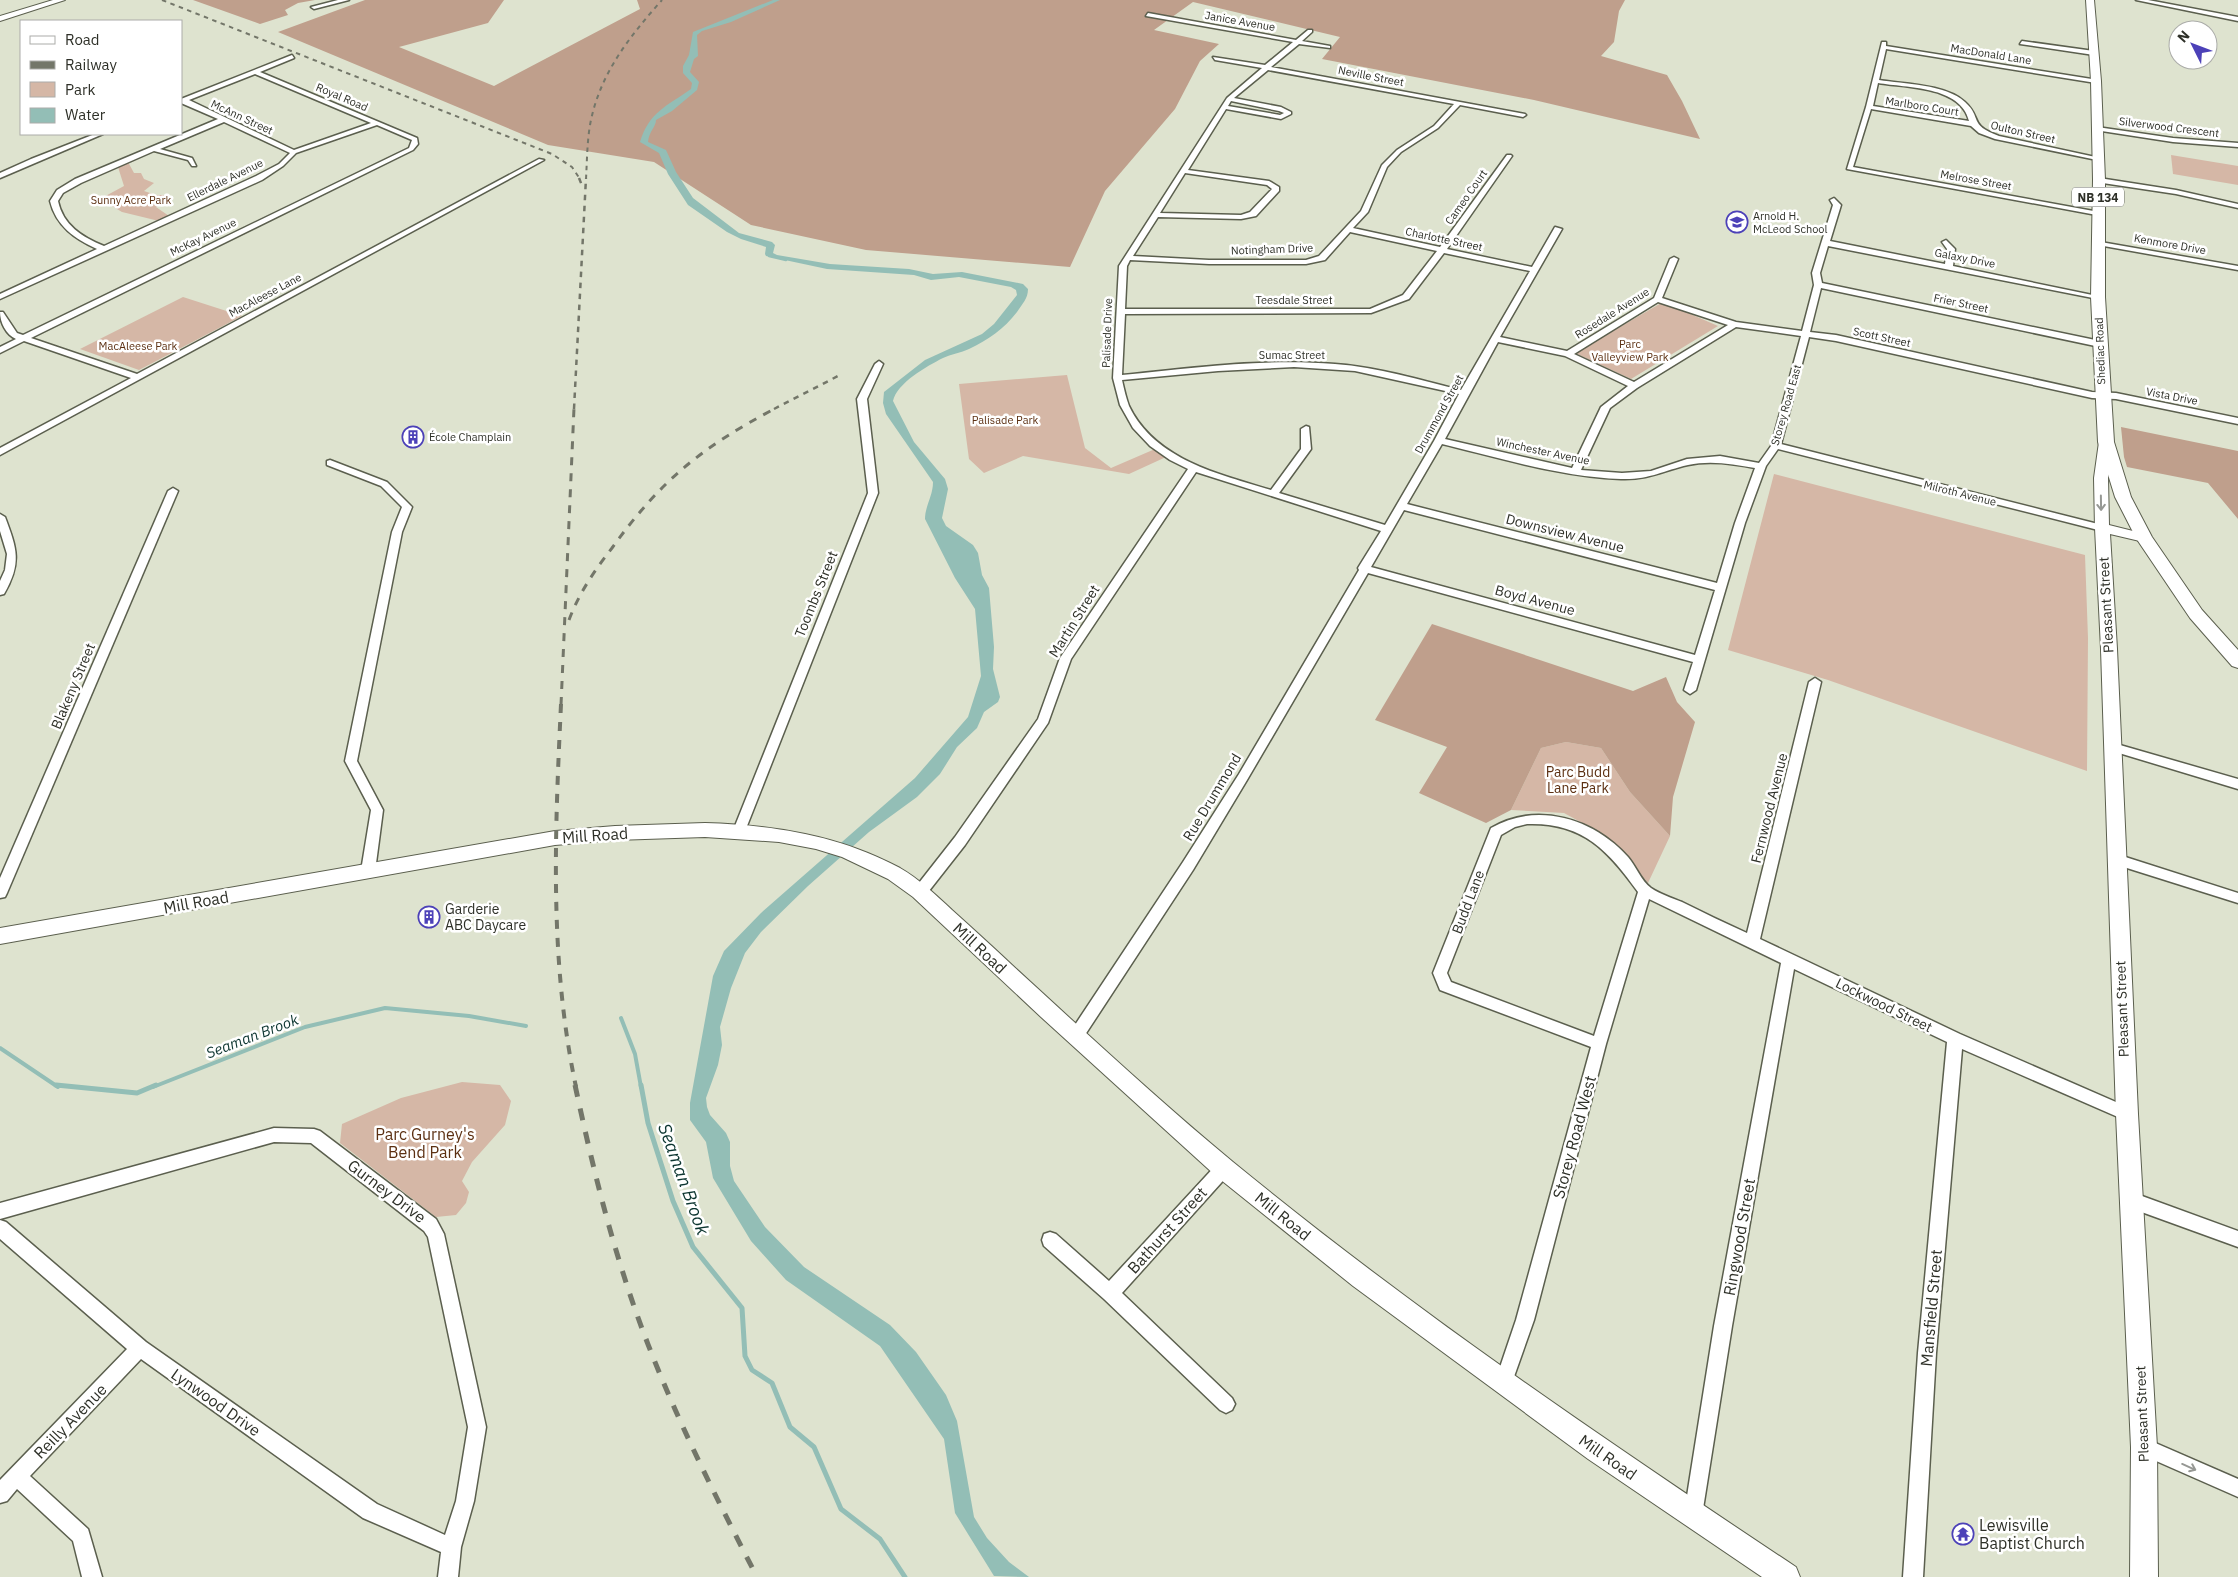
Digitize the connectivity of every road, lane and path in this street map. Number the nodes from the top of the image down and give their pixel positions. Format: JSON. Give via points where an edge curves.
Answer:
{"nodes":[{"id":1,"x":61,"y":0,"type":"edge"},
{"id":2,"x":346,"y":0,"type":"edge"},
{"id":3,"x":2090,"y":0,"type":"edge"},
{"id":4,"x":2139,"y":0,"type":"edge"},
{"id":5,"x":314,"y":8,"type":"dead end"},
{"id":6,"x":1148,"y":15,"type":"dead end"},
{"id":7,"x":0,"y":19,"type":"edge"},
{"id":8,"x":2238,"y":19,"type":"edge"},
{"id":9,"x":1310,"y":31,"type":"dead end"},
{"id":10,"x":1296,"y":42,"type":"junction"},
{"id":11,"x":2022,"y":43,"type":"dead end"},
{"id":12,"x":1328,"y":47,"type":"dead end"},
{"id":13,"x":2094,"y":54,"type":"junction"},
{"id":14,"x":292,"y":57,"type":"dead end"},
{"id":15,"x":1215,"y":58,"type":"dead end"},
{"id":16,"x":1265,"y":66,"type":"junction"},
{"id":17,"x":254,"y":72,"type":"junction"},
{"id":18,"x":1875,"y":81,"type":"junction"},
{"id":19,"x":2096,"y":81,"type":"junction"},
{"id":20,"x":1229,"y":99,"type":"junction"},
{"id":21,"x":182,"y":101,"type":"edge"},
{"id":22,"x":1460,"y":102,"type":"junction"},
{"id":23,"x":1225,"y":107,"type":"junction"},
{"id":24,"x":1869,"y":107,"type":"junction"},
{"id":25,"x":1523,"y":114,"type":"dead end"},
{"id":26,"x":224,"y":119,"type":"junction"},
{"id":27,"x":377,"y":123,"type":"junction"},
{"id":28,"x":1972,"y":124,"type":"junction"},
{"id":29,"x":2097,"y":129,"type":"junction"},
{"id":30,"x":97,"y":135,"type":"edge"},
{"id":31,"x":415,"y":144,"type":"joint"},
{"id":32,"x":2238,"y":146,"type":"edge"},
{"id":33,"x":154,"y":149,"type":"junction"},
{"id":34,"x":294,"y":152,"type":"junction"},
{"id":35,"x":1509,"y":156,"type":"dead end"},
{"id":36,"x":2098,"y":158,"type":"junction"},
{"id":37,"x":541,"y":160,"type":"dead end"},
{"id":38,"x":194,"y":165,"type":"dead end"},
{"id":39,"x":1183,"y":171,"type":"junction"},
{"id":40,"x":0,"y":176,"type":"edge"},
{"id":41,"x":2099,"y":180,"type":"junction"},
{"id":42,"x":1834,"y":200,"type":"dead end"},
{"id":43,"x":2238,"y":206,"type":"edge"},
{"id":44,"x":1157,"y":214,"type":"junction"},
{"id":45,"x":2099,"y":214,"type":"junction"},
{"id":46,"x":1558,"y":229,"type":"dead end"},
{"id":47,"x":1350,"y":230,"type":"junction"},
{"id":48,"x":1946,"y":242,"type":"dead end"},
{"id":49,"x":2098,"y":242,"type":"junction"},
{"id":50,"x":1827,"y":243,"type":"junction"},
{"id":51,"x":103,"y":249,"type":"junction"},
{"id":52,"x":1442,"y":250,"type":"junction"},
{"id":53,"x":1130,"y":258,"type":"junction"},
{"id":54,"x":1674,"y":259,"type":"dead end"},
{"id":55,"x":1949,"y":266,"type":"junction"},
{"id":56,"x":2238,"y":268,"type":"edge"},
{"id":57,"x":1534,"y":270,"type":"junction"},
{"id":58,"x":1818,"y":285,"type":"junction"},
{"id":59,"x":0,"y":297,"type":"edge"},
{"id":60,"x":2098,"y":297,"type":"junction"},
{"id":61,"x":1658,"y":299,"type":"junction"},
{"id":62,"x":1119,"y":312,"type":"junction"},
{"id":63,"x":0,"y":314,"type":"edge"},
{"id":64,"x":1735,"y":324,"type":"junction"},
{"id":65,"x":1805,"y":335,"type":"junction"},
{"id":66,"x":23,"y":338,"type":"junction"},
{"id":67,"x":1496,"y":339,"type":"junction"},
{"id":68,"x":2100,"y":344,"type":"junction"},
{"id":69,"x":0,"y":350,"type":"edge"},
{"id":70,"x":1568,"y":354,"type":"junction"},
{"id":71,"x":880,"y":364,"type":"dead end"},
{"id":72,"x":137,"y":377,"type":"junction"},
{"id":73,"x":1117,"y":378,"type":"junction"},
{"id":74,"x":1634,"y":386,"type":"junction"},
{"id":75,"x":1464,"y":392,"type":"junction"},
{"id":76,"x":2102,"y":395,"type":"junction"},
{"id":77,"x":2238,"y":421,"type":"edge"},
{"id":78,"x":1306,"y":429,"type":"dead end"},
{"id":79,"x":1439,"y":441,"type":"junction"},
{"id":80,"x":2106,"y":442,"type":"junction"},
{"id":81,"x":1776,"y":446,"type":"junction"},
{"id":82,"x":0,"y":452,"type":"edge"},
{"id":83,"x":330,"y":463,"type":"dead end"},
{"id":84,"x":1761,"y":466,"type":"junction"},
{"id":85,"x":1193,"y":469,"type":"junction"},
{"id":86,"x":1575,"y":472,"type":"junction"},
{"id":87,"x":173,"y":491,"type":"dead end"},
{"id":88,"x":1273,"y":494,"type":"junction"},
{"id":89,"x":1401,"y":506,"type":"junction"},
{"id":90,"x":0,"y":517,"type":"edge"},
{"id":91,"x":2102,"y":528,"type":"junction"},
{"id":92,"x":1386,"y":529,"type":"junction"},
{"id":93,"x":2144,"y":538,"type":"junction"},
{"id":94,"x":1363,"y":568,"type":"junction"},
{"id":95,"x":1722,"y":588,"type":"junction"},
{"id":96,"x":0,"y":592,"type":"edge"},
{"id":97,"x":1699,"y":660,"type":"junction"},
{"id":98,"x":2238,"y":662,"type":"edge"},
{"id":99,"x":1814,"y":682,"type":"dead end"},
{"id":100,"x":1690,"y":690,"type":"dead end"},
{"id":101,"x":2113,"y":747,"type":"junction"},
{"id":102,"x":2238,"y":784,"type":"edge"},
{"id":103,"x":739,"y":831,"type":"junction"},
{"id":104,"x":2116,"y":859,"type":"junction"},
{"id":105,"x":368,"y":871,"type":"junction"},
{"id":106,"x":1644,"y":891,"type":"junction"},
{"id":107,"x":920,"y":892,"type":"junction"},
{"id":108,"x":0,"y":893,"type":"edge"},
{"id":109,"x":2238,"y":898,"type":"edge"},
{"id":110,"x":0,"y":936,"type":"edge"},
{"id":111,"x":1752,"y":942,"type":"junction"},
{"id":112,"x":1789,"y":959,"type":"junction"},
{"id":113,"x":1076,"y":1036,"type":"junction"},
{"id":114,"x":1955,"y":1039,"type":"junction"},
{"id":115,"x":1599,"y":1044,"type":"junction"},
{"id":116,"x":2127,"y":1114,"type":"junction"},
{"id":117,"x":1224,"y":1168,"type":"junction"},
{"id":118,"x":2131,"y":1200,"type":"junction"},
{"id":119,"x":0,"y":1211,"type":"edge"},
{"id":120,"x":0,"y":1228,"type":"edge"},
{"id":121,"x":1050,"y":1240,"type":"dead end"},
{"id":122,"x":2238,"y":1240,"type":"edge"},
{"id":123,"x":1110,"y":1293,"type":"junction"},
{"id":124,"x":140,"y":1348,"type":"junction"},
{"id":125,"x":1504,"y":1382,"type":"junction"},
{"id":126,"x":1226,"y":1404,"type":"dead end"},
{"id":127,"x":2144,"y":1447,"type":"junction"},
{"id":128,"x":17,"y":1476,"type":"junction"},
{"id":129,"x":2238,"y":1488,"type":"edge"},
{"id":130,"x":0,"y":1494,"type":"edge"},
{"id":131,"x":1693,"y":1515,"type":"junction"},
{"id":132,"x":450,"y":1547,"type":"junction"},
{"id":133,"x":92,"y":1577,"type":"edge"},
{"id":134,"x":448,"y":1577,"type":"edge"},
{"id":135,"x":1786,"y":1577,"type":"edge"},
{"id":136,"x":1913,"y":1577,"type":"edge"},
{"id":137,"x":2144,"y":1577,"type":"edge"}],
"edges":[{"from":1,"to":7,"type":"street"},
{"from":2,"to":5,"type":"street"},
{"from":3,"to":13,"type":"main road","name":"Shediac Road","number":"NB 134"},
{"from":4,"to":8,"type":"street"},
{"from":6,"to":10,"type":"street","name":"Janice Avenue"},
{"from":9,"to":10,"type":"street","name":"Palisade Drive"},
{"from":10,"to":12,"type":"street","name":"Janice Avenue"},
{"from":10,"to":16,"type":"street","name":"Palisade Drive"},
{"from":11,"to":13,"type":"street"},
{"from":13,"to":19,"type":"main road","name":"Shediac Road","number":"NB 134"},
{"from":14,"to":17,"type":"street"},
{"from":15,"to":16,"type":"street","name":"Neville Street"},
{"from":16,"to":20,"type":"street","name":"Palisade Drive"},
{"from":16,"to":22,"type":"street","name":"Neville Street"},
{"from":17,"to":21,"type":"street"},
{"from":17,"to":27,"type":"street","name":"Royal Road"},
{"from":18,"to":19,"type":"street","name":"MacDonald Lane","via":[[1884,45]]},
{"from":18,"to":24,"type":"street"},
{"from":18,"to":28,"type":"street","name":"Oulton Street","via":[[1954,97],[1964,103]]},
{"from":19,"to":29,"type":"main road","name":"Shediac Road","number":"NB 134"},
{"from":20,"to":23,"type":"street","name":"Palisade Drive"},
{"from":20,"to":23,"type":"street","via":[[1289,113],[1281,117]]},
{"from":21,"to":26,"type":"street","name":"McAnn Street"},
{"from":22,"to":25,"type":"street","name":"Neville Street"},
{"from":22,"to":47,"type":"street","name":"Notingham Drive","via":[[1436,127],[1399,151],[1384,166],[1364,212]]},
{"from":23,"to":39,"type":"street","name":"Palisade Drive"},
{"from":24,"to":28,"type":"street","name":"Marlboro Court"},
{"from":24,"to":45,"type":"street","name":"Melrose Street","via":[[1849,168]]},
{"from":26,"to":33,"type":"street"},
{"from":26,"to":34,"type":"street","name":"McAnn Street"},
{"from":27,"to":31,"type":"street","name":"Royal Road","via":[[415,139]]},
{"from":27,"to":34,"type":"street","name":"Ellerdale Avenue"},
{"from":28,"to":36,"type":"street","name":"Oulton Street","via":[[1981,132],[1997,138]]},
{"from":29,"to":32,"type":"street","name":"Silverwood Crescent"},
{"from":29,"to":36,"type":"main road","name":"Shediac Road","number":"NB 134"},
{"from":30,"to":40,"type":"street"},
{"from":31,"to":66,"type":"street","name":"McKay Avenue","via":[[411,149]]},
{"from":33,"to":38,"type":"street","via":[[190,160]]},
{"from":33,"to":51,"type":"street","via":[[78,181],[60,192],[54,201],[55,211],[78,238]]},
{"from":34,"to":51,"type":"street","name":"Ellerdale Avenue","via":[[281,165],[259,178]]},
{"from":35,"to":52,"type":"street","name":"Cameo Court"},
{"from":36,"to":41,"type":"main road","name":"Shediac Road","number":"NB 134"},
{"from":37,"to":72,"type":"street","name":"MacAleese Lane"},
{"from":39,"to":44,"type":"street","name":"Palisade Drive"},
{"from":39,"to":44,"type":"street","via":[[1270,183],[1276,189],[1253,214],[1241,217]]},
{"from":41,"to":43,"type":"street"},
{"from":41,"to":45,"type":"main road","name":"Shediac Road","number":"NB 134"},
{"from":42,"to":50,"type":"street","name":"Storey Road East","via":[[1837,205]]},
{"from":44,"to":53,"type":"street","name":"Palisade Drive"},
{"from":45,"to":49,"type":"main road","name":"Shediac Road","number":"NB 134"},
{"from":46,"to":57,"type":"street","name":"Drummond Street"},
{"from":47,"to":52,"type":"street","name":"Charlotte Street"},
{"from":47,"to":53,"type":"street","name":"Notingham Drive","via":[[1322,258],[1306,262]]},
{"from":48,"to":55,"type":"street","via":[[1951,249]]},
{"from":49,"to":56,"type":"street","name":"Kenmore Drive"},
{"from":49,"to":60,"type":"main road","name":"Shediac Road","number":"NB 134"},
{"from":50,"to":55,"type":"street","name":"Galaxy Drive"},
{"from":50,"to":58,"type":"street","name":"Storey Road East","via":[[1816,273]]},
{"from":51,"to":59,"type":"street","name":"Ellerdale Avenue"},
{"from":52,"to":57,"type":"street","name":"Charlotte Street"},
{"from":52,"to":62,"type":"street","name":"Teesdale Street","via":[[1406,297],[1371,311]]},
{"from":53,"to":62,"type":"street","name":"Palisade Drive","via":[[1123,266]]},
{"from":54,"to":61,"type":"street","name":"Rosedale Avenue"},
{"from":55,"to":60,"type":"street","name":"Galaxy Drive"},
{"from":57,"to":67,"type":"street","name":"Drummond Street"},
{"from":58,"to":65,"type":"street","name":"Storey Road East"},
{"from":58,"to":68,"type":"street","name":"Frier Street"},
{"from":60,"to":68,"type":"main road","name":"Shediac Road","number":"NB 134"},
{"from":61,"to":64,"type":"street","name":"Scott Street"},
{"from":61,"to":70,"type":"street","name":"Rosedale Avenue"},
{"from":62,"to":73,"type":"street","name":"Palisade Drive"},
{"from":63,"to":66,"type":"street","via":[[14,335]]},
{"from":64,"to":65,"type":"street","name":"Scott Street"},
{"from":64,"to":74,"type":"street"},
{"from":65,"to":76,"type":"street","name":"Scott Street","via":[[1836,338]]},
{"from":65,"to":81,"type":"street","name":"Storey Road East"},
{"from":66,"to":69,"type":"street","name":"McKay Avenue"},
{"from":66,"to":72,"type":"street"},
{"from":67,"to":70,"type":"street"},
{"from":67,"to":75,"type":"street","name":"Drummond Street"},
{"from":68,"to":76,"type":"main road","name":"Shediac Road","number":"NB 134"},
{"from":70,"to":74,"type":"street"},
{"from":71,"to":103,"type":"street","name":"Toombs Street","via":[[862,399],[873,493]]},
{"from":72,"to":82,"type":"street","name":"MacAleese Lane"},
{"from":73,"to":75,"type":"street","name":"Sumac Street","via":[[1320,365]]},
{"from":73,"to":85,"type":"street","name":"Palisade Drive","via":[[1120,395],[1134,424],[1162,451]]},
{"from":74,"to":86,"type":"street","via":[[1606,407]]},
{"from":75,"to":79,"type":"street","name":"Drummond Street"},
{"from":76,"to":77,"type":"street","name":"Vista Drive"},
{"from":76,"to":80,"type":"main road","name":"Shediac Road","number":"NB 134"},
{"from":78,"to":88,"type":"street","via":[[1306,449]]},
{"from":79,"to":86,"type":"street","name":"Winchester Avenue"},
{"from":79,"to":89,"type":"street","name":"Drummond Street"},
{"from":80,"to":91,"type":"street","name":"Pleasant Street","one_way":true,"via":[[2101,478]]},
{"from":80,"to":93,"type":"main road","name":"Shediac Road","number":"NB 134","via":[[2124,497]]},
{"from":81,"to":84,"type":"street","name":"Storey Road East"},
{"from":81,"to":91,"type":"street","name":"Milroth Avenue"},
{"from":83,"to":105,"type":"street","via":[[384,484],[407,507],[397,532],[351,761],[377,810]]},
{"from":84,"to":86,"type":"street","name":"Winchester Avenue","via":[[1720,459],[1687,462],[1652,474],[1622,476]]},
{"from":84,"to":95,"type":"street","name":"Storey Road East","via":[[1740,523]]},
{"from":85,"to":88,"type":"street","name":"Palisade Drive"},
{"from":85,"to":107,"type":"street","name":"Martin Street","via":[[1066,658],[1044,720],[960,841]]},
{"from":87,"to":108,"type":"street","name":"Blakeny Street"},
{"from":88,"to":92,"type":"street","name":"Palisade Drive"},
{"from":89,"to":92,"type":"street","name":"Drummond Street"},
{"from":89,"to":95,"type":"street","name":"Downsview Avenue"},
{"from":90,"to":96,"type":"street","via":[[12,550],[12,569]]},
{"from":91,"to":93,"type":"street","name":"Milroth Avenue"},
{"from":91,"to":101,"type":"street","name":"Pleasant Street"},
{"from":92,"to":94,"type":"street","name":"Drummond Street"},
{"from":93,"to":98,"type":"main road","name":"Shediac Road","number":"NB 134","via":[[2196,614]]},
{"from":94,"to":97,"type":"street","name":"Boyd Avenue"},
{"from":94,"to":113,"type":"street","name":"Rue Drummond","via":[[1243,777]]},
{"from":95,"to":97,"type":"street","name":"Storey Road East"},
{"from":97,"to":100,"type":"street","name":"Storey Road East"},
{"from":99,"to":111,"type":"street","name":"Fernwood Avenue"},
{"from":101,"to":102,"type":"street"},
{"from":101,"to":104,"type":"street","name":"Pleasant Street"},
{"from":103,"to":105,"type":"street","name":"Mill Road","via":[[585,835]]},
{"from":103,"to":107,"type":"street","name":"Mill Road","via":[[816,842],[848,852],[895,874]]},
{"from":104,"to":109,"type":"street"},
{"from":104,"to":116,"type":"street","name":"Pleasant Street"},
{"from":105,"to":110,"type":"street","name":"Mill Road"},
{"from":106,"to":111,"type":"street","name":"Lockwood Street"},
{"from":106,"to":115,"type":"street","name":"Storey Road West"},
{"from":106,"to":115,"type":"street","name":"Budd Lane","via":[[1623,860],[1599,838],[1571,825],[1543,819],[1514,822],[1496,832],[1440,973],[1445,986]]},
{"from":107,"to":113,"type":"street","name":"Mill Road"},
{"from":111,"to":112,"type":"street","name":"Lockwood Street"},
{"from":112,"to":114,"type":"street","name":"Lockwood Street"},
{"from":112,"to":131,"type":"street","name":"Ringwood Street","via":[[1722,1326]]},
{"from":113,"to":117,"type":"street","name":"Mill Road"},
{"from":114,"to":116,"type":"street","name":"Lockwood Street"},
{"from":114,"to":136,"type":"street","name":"Mansfield Street","via":[[1927,1353]]},
{"from":115,"to":125,"type":"street","name":"Storey Road West","via":[[1525,1320]]},
{"from":116,"to":118,"type":"street","name":"Pleasant Street"},
{"from":117,"to":123,"type":"street","name":"Bathurst Street"},
{"from":117,"to":125,"type":"street","name":"Mill Road","via":[[1360,1278]]},
{"from":118,"to":122,"type":"street"},
{"from":118,"to":127,"type":"street","name":"Pleasant Street"},
{"from":119,"to":132,"type":"street","name":"Gurney Drive","via":[[274,1135],[314,1136],[430,1224],[436,1234],[477,1426],[465,1501]]},
{"from":120,"to":124,"type":"street","name":"Lynwood Drive"},
{"from":121,"to":123,"type":"street"},
{"from":123,"to":126,"type":"street"},
{"from":124,"to":128,"type":"street","name":"Reilly Avenue"},
{"from":124,"to":132,"type":"street","name":"Lynwood Drive","via":[[370,1511]]},
{"from":125,"to":131,"type":"street","name":"Mill Road"},
{"from":127,"to":129,"type":"street","one_way":true},
{"from":127,"to":137,"type":"street","name":"Pleasant Street"},
{"from":128,"to":130,"type":"street","name":"Reilly Avenue"},
{"from":128,"to":133,"type":"street","via":[[82,1536]]},
{"from":131,"to":135,"type":"street","name":"Mill Road"},
{"from":132,"to":134,"type":"street","name":"Gurney Drive"}]}
